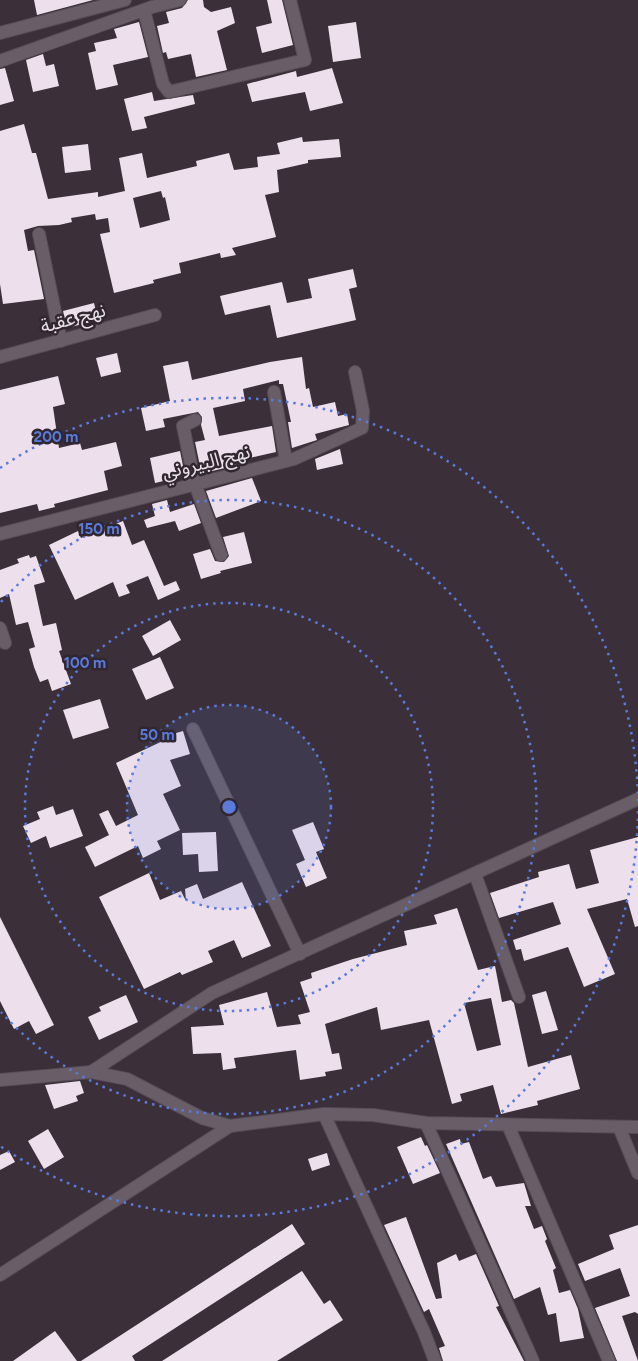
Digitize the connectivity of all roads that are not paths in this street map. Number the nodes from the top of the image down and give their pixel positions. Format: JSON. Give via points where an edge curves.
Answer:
{"nodes":[{"id":1,"x":126,"y":0,"type":"edge"},
{"id":2,"x":180,"y":0,"type":"edge"},
{"id":3,"x":290,"y":0,"type":"edge"},
{"id":4,"x":141,"y":12,"type":"junction"},
{"id":5,"x":0,"y":33,"type":"edge"},
{"id":6,"x":0,"y":61,"type":"edge"},
{"id":7,"x":39,"y":234,"type":"dead end"},
{"id":8,"x":155,"y":315,"type":"dead end"},
{"id":9,"x":61,"y":341,"type":"junction"},
{"id":10,"x":0,"y":357,"type":"edge"},
{"id":11,"x":355,"y":372,"type":"dead end"},
{"id":12,"x":274,"y":392,"type":"dead end"},
{"id":13,"x":195,"y":420,"type":"dead end"},
{"id":14,"x":286,"y":461,"type":"junction"},
{"id":15,"x":195,"y":484,"type":"junction"},
{"id":16,"x":0,"y":534,"type":"edge"},
{"id":17,"x":221,"y":555,"type":"dead end"},
{"id":18,"x":0,"y":628,"type":"edge"},
{"id":19,"x":5,"y":643,"type":"dead end"},
{"id":20,"x":193,"y":729,"type":"dead end"},
{"id":21,"x":638,"y":799,"type":"edge"},
{"id":22,"x":476,"y":874,"type":"junction"},
{"id":23,"x":300,"y":954,"type":"junction"},
{"id":24,"x":519,"y":997,"type":"dead end"},
{"id":25,"x":91,"y":1072,"type":"junction"},
{"id":26,"x":0,"y":1080,"type":"edge"},
{"id":27,"x":324,"y":1114,"type":"junction"},
{"id":28,"x":426,"y":1123,"type":"junction"},
{"id":29,"x":508,"y":1125,"type":"junction"},
{"id":30,"x":230,"y":1126,"type":"junction"},
{"id":31,"x":619,"y":1127,"type":"junction"},
{"id":32,"x":638,"y":1127,"type":"edge"},
{"id":33,"x":638,"y":1173,"type":"edge"},
{"id":34,"x":0,"y":1275,"type":"edge"},
{"id":35,"x":435,"y":1361,"type":"edge"},
{"id":36,"x":533,"y":1361,"type":"edge"},
{"id":37,"x":609,"y":1361,"type":"edge"}],
"edges":[{"from":1,"to":4,"type":"street"},
{"from":1,"to":5,"type":"street"},
{"from":2,"to":4,"type":"street"},
{"from":3,"to":4,"type":"street","via":[[306,60],[169,92],[163,84]]},
{"from":4,"to":6,"type":"street"},
{"from":7,"to":9,"type":"street"},
{"from":8,"to":9,"type":"street","name":"نهج عقبة"},
{"from":9,"to":10,"type":"street","name":"نهج عقبة"},
{"from":11,"to":14,"type":"street","name":"نهج البيروني","via":[[362,428]]},
{"from":12,"to":14,"type":"street"},
{"from":13,"to":15,"type":"street","via":[[183,426]]},
{"from":14,"to":15,"type":"street","name":"نهج البيروني"},
{"from":15,"to":16,"type":"street","name":"نهج البيروني"},
{"from":15,"to":17,"type":"street"},
{"from":18,"to":19,"type":"street"},
{"from":20,"to":23,"type":"street"},
{"from":21,"to":22,"type":"street"},
{"from":22,"to":23,"type":"street"},
{"from":22,"to":24,"type":"street"},
{"from":23,"to":25,"type":"street","via":[[212,993]]},
{"from":25,"to":26,"type":"street"},
{"from":25,"to":30,"type":"street","via":[[127,1079],[202,1118]]},
{"from":27,"to":28,"type":"street","via":[[373,1115]]},
{"from":27,"to":30,"type":"street"},
{"from":27,"to":35,"type":"street"},
{"from":28,"to":29,"type":"street"},
{"from":28,"to":36,"type":"street"},
{"from":29,"to":31,"type":"street"},
{"from":29,"to":37,"type":"street"},
{"from":30,"to":34,"type":"street"},
{"from":31,"to":32,"type":"street"},
{"from":31,"to":33,"type":"street"}]}
